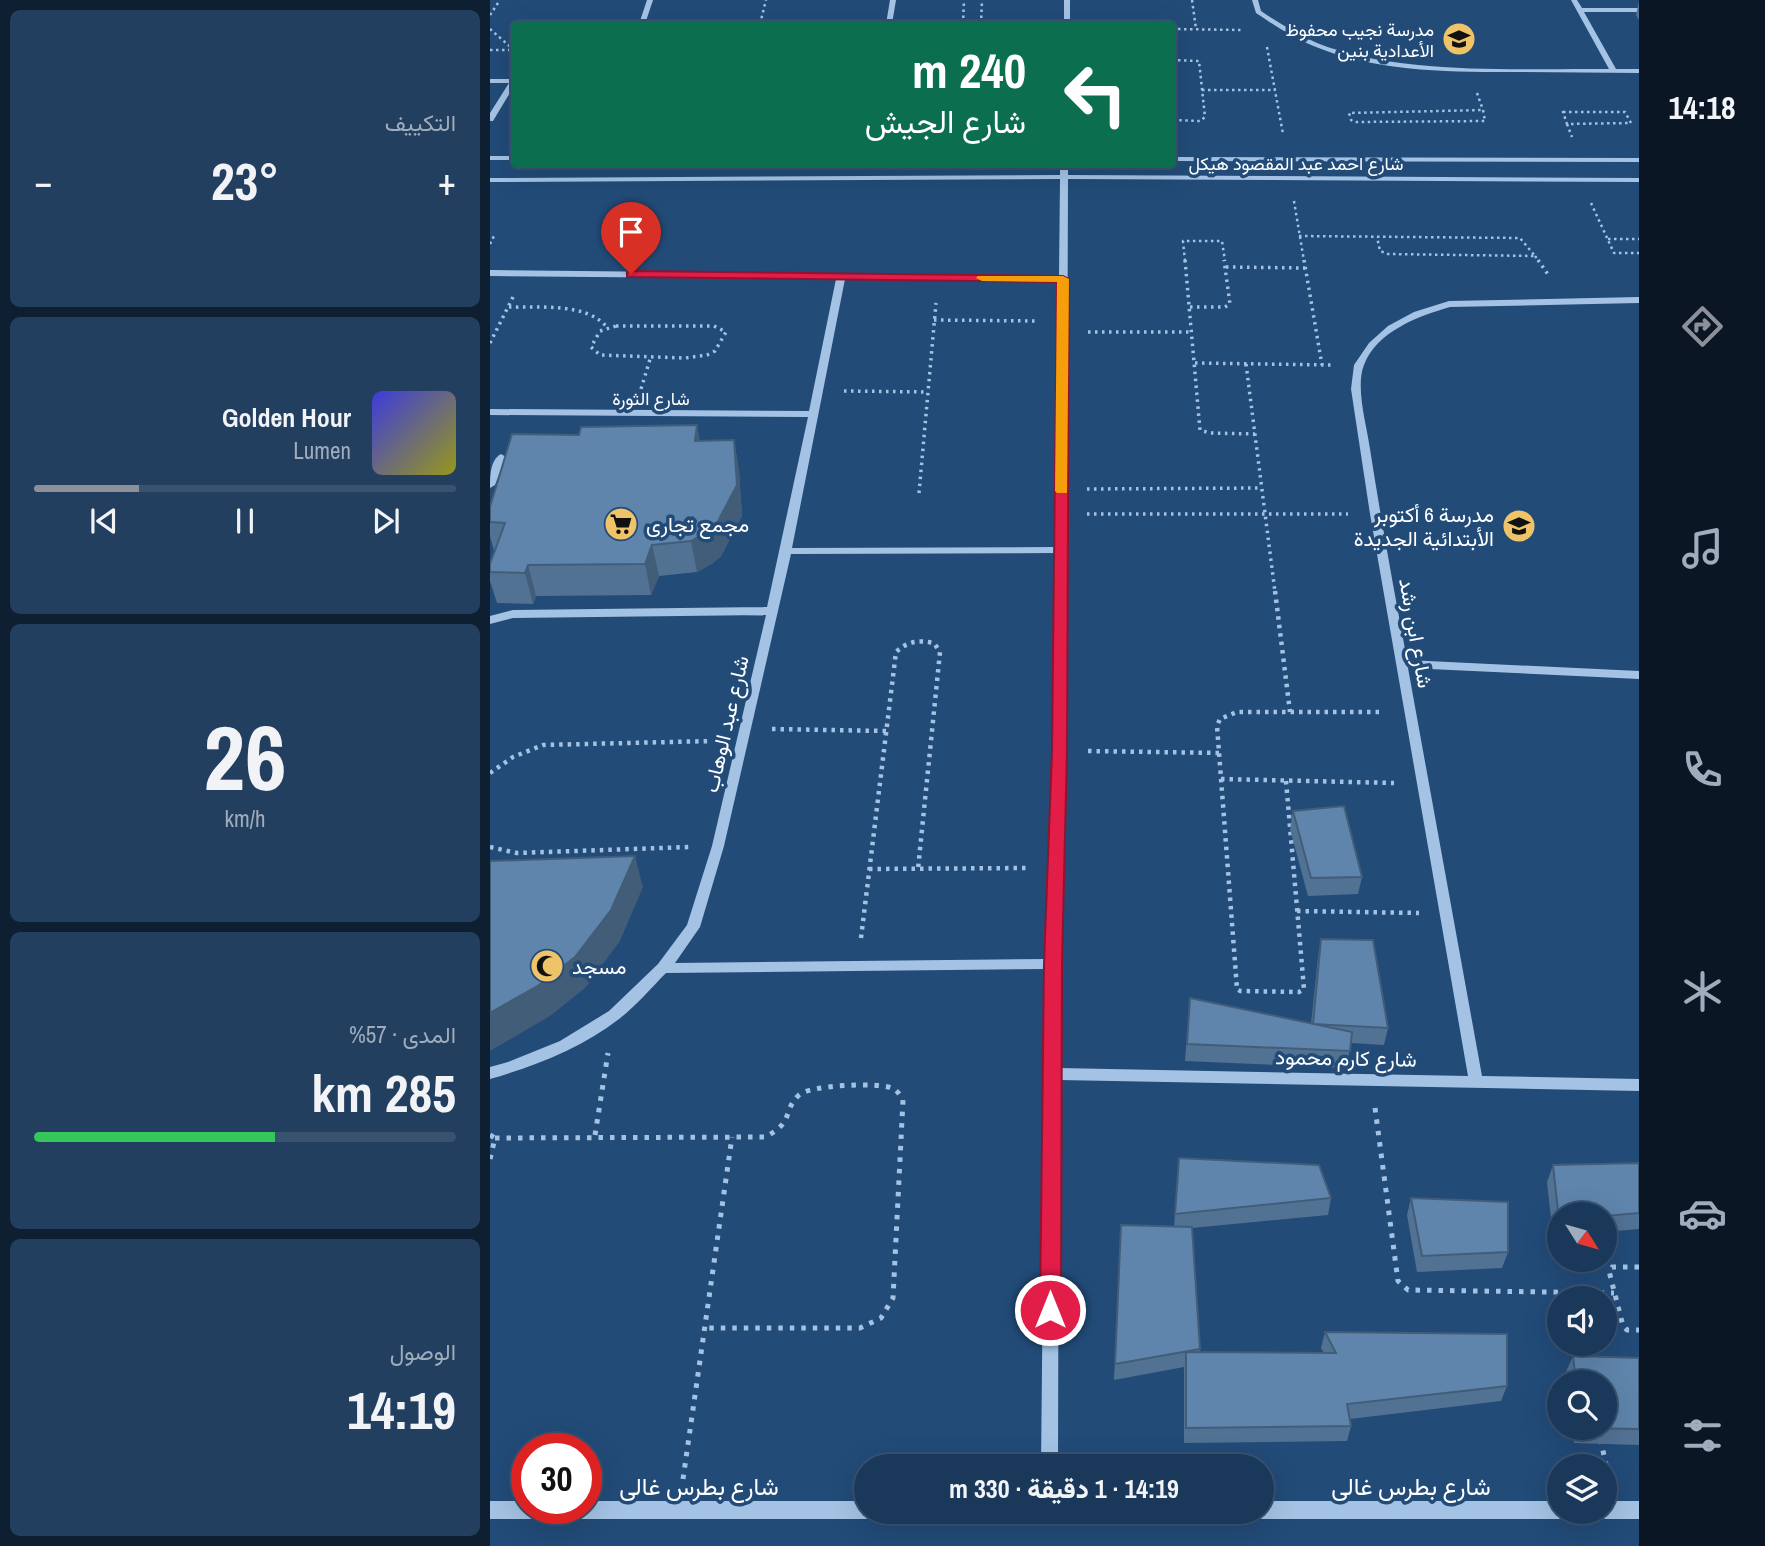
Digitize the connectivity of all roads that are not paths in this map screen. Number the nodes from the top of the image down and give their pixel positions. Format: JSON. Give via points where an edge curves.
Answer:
{"nodes":[{"id":1,"x":650,"y":0,"type":"edge"},
{"id":2,"x":893,"y":0,"type":"edge"},
{"id":3,"x":1067,"y":0,"type":"edge"},
{"id":4,"x":1255,"y":0,"type":"edge"},
{"id":5,"x":1574,"y":0,"type":"edge"},
{"id":6,"x":1580,"y":10,"type":"junction"},
{"id":7,"x":1639,"y":10,"type":"edge"},
{"id":8,"x":643,"y":21,"type":"edge"},
{"id":9,"x":890,"y":21,"type":"edge"},
{"id":10,"x":1067,"y":21,"type":"edge"},
{"id":11,"x":1614,"y":71,"type":"junction"},
{"id":12,"x":1639,"y":71,"type":"edge"},
{"id":13,"x":490,"y":81,"type":"edge"},
{"id":14,"x":511,"y":81,"type":"edge"},
{"id":15,"x":511,"y":86,"type":"edge"},
{"id":16,"x":490,"y":119,"type":"edge"},
{"id":17,"x":490,"y":158,"type":"edge"},
{"id":18,"x":511,"y":158,"type":"edge"},
{"id":19,"x":1176,"y":159,"type":"edge"},
{"id":20,"x":1639,"y":160,"type":"edge"},
{"id":21,"x":1064,"y":171,"type":"edge"},
{"id":22,"x":490,"y":180,"type":"edge"},
{"id":23,"x":1639,"y":180,"type":"edge"},
{"id":24,"x":490,"y":273,"type":"edge"},
{"id":25,"x":841,"y":276,"type":"junction"},
{"id":26,"x":1063,"y":279,"type":"junction"},
{"id":27,"x":1639,"y":300,"type":"edge"},
{"id":28,"x":490,"y":412,"type":"edge"},
{"id":29,"x":813,"y":414,"type":"junction"},
{"id":30,"x":501,"y":457,"type":"dead end"},
{"id":31,"x":490,"y":485,"type":"edge"},
{"id":32,"x":1062,"y":550,"type":"junction"},
{"id":33,"x":786,"y":551,"type":"junction"},
{"id":34,"x":772,"y":611,"type":"junction"},
{"id":35,"x":491,"y":618,"type":"edge"},
{"id":36,"x":1401,"y":664,"type":"junction"},
{"id":37,"x":1639,"y":674,"type":"edge"},
{"id":38,"x":1053,"y":964,"type":"junction"},
{"id":39,"x":663,"y":968,"type":"junction"},
{"id":40,"x":490,"y":1073,"type":"edge"},
{"id":41,"x":1052,"y":1074,"type":"junction"},
{"id":42,"x":1476,"y":1082,"type":"junction"},
{"id":43,"x":1639,"y":1085,"type":"edge"},
{"id":44,"x":1049,"y":1454,"type":"edge"},
{"id":45,"x":490,"y":1510,"type":"edge"},
{"id":46,"x":854,"y":1510,"type":"edge"},
{"id":47,"x":1274,"y":1510,"type":"edge"},
{"id":48,"x":1547,"y":1510,"type":"edge"},
{"id":49,"x":1617,"y":1510,"type":"edge"},
{"id":50,"x":1639,"y":1510,"type":"edge"}],
"edges":[{"from":1,"to":8,"type":"street"},
{"from":2,"to":9,"type":"street"},
{"from":3,"to":10,"type":"street"},
{"from":4,"to":11,"type":"street","via":[[1258,12],[1282,30],[1310,44],[1372,61],[1428,69]]},
{"from":5,"to":6,"type":"street"},
{"from":6,"to":7,"type":"street"},
{"from":6,"to":11,"type":"street"},
{"from":11,"to":12,"type":"street"},
{"from":13,"to":14,"type":"street"},
{"from":15,"to":16,"type":"street"},
{"from":17,"to":18,"type":"street"},
{"from":19,"to":20,"type":"street","name":"شارع احمد عبد المقصود هيكل"},
{"from":21,"to":22,"type":"street","name":"شارع احمد عبد المقصود هيكل"},
{"from":21,"to":23,"type":"street","name":"شارع احمد عبد المقصود هيكل","via":[[1290,179]]},
{"from":21,"to":26,"type":"street"},
{"from":24,"to":25,"type":"street"},
{"from":25,"to":26,"type":"street"},
{"from":25,"to":29,"type":"street","name":"شارع عبد الوهاب"},
{"from":26,"to":32,"type":"street"},
{"from":27,"to":36,"type":"street","name":"شارع ابن رشد","via":[[1448,304],[1417,314],[1371,345],[1359,365],[1356,389]]},
{"from":28,"to":29,"type":"street","name":"شارع الثورة"},
{"from":29,"to":33,"type":"street","name":"شارع عبد الوهاب"},
{"from":30,"to":31,"type":"street"},
{"from":32,"to":33,"type":"street"},
{"from":32,"to":38,"type":"street"},
{"from":33,"to":34,"type":"street","name":"شارع عبد الوهاب"},
{"from":34,"to":35,"type":"street"},
{"from":34,"to":39,"type":"street","name":"شارع عبد الوهاب","via":[[718,846],[693,927]]},
{"from":36,"to":37,"type":"street"},
{"from":36,"to":42,"type":"street","name":"شارع ابن رشد"},
{"from":38,"to":39,"type":"street"},
{"from":38,"to":41,"type":"street"},
{"from":39,"to":40,"type":"street","name":"شارع عبد الوهاب","via":[[614,1014],[565,1045]]},
{"from":41,"to":42,"type":"street","name":"شارع كارم محمود"},
{"from":41,"to":44,"type":"street"},
{"from":42,"to":43,"type":"street","name":"شارع كارم محمود"},
{"from":45,"to":46,"type":"street","name":"شارع بطرس غالى"},
{"from":47,"to":48,"type":"street","name":"شارع بطرس غالى"},
{"from":49,"to":50,"type":"street"}]}
